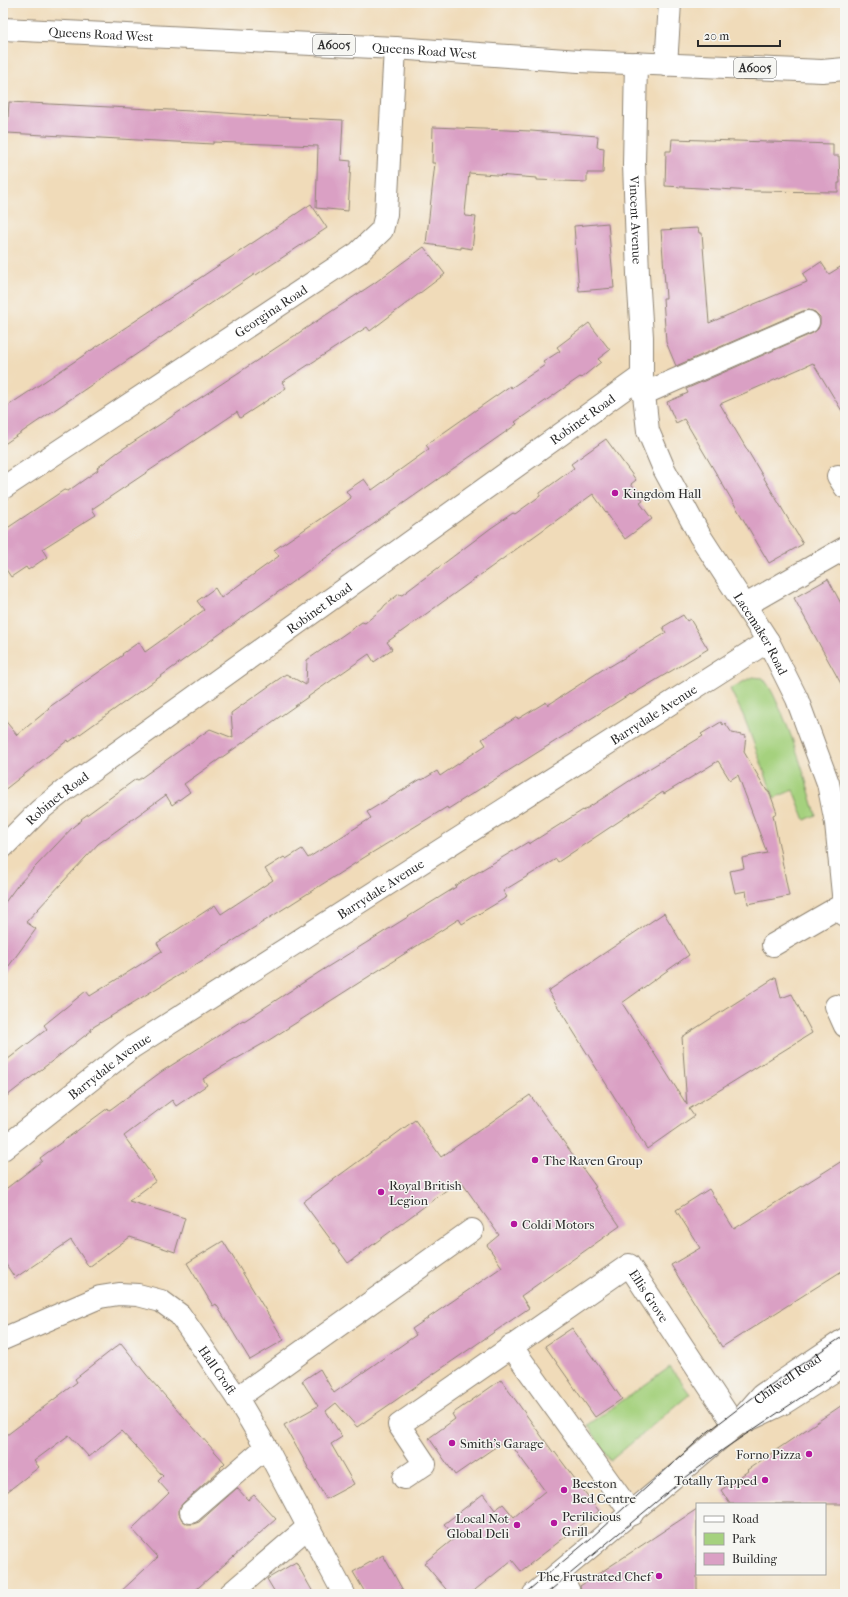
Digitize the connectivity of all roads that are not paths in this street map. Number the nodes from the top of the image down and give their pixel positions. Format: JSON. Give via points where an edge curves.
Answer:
{"nodes":[{"id":1,"x":670,"y":3,"type":"edge"},
{"id":2,"x":3,"y":29,"type":"edge"},
{"id":3,"x":395,"y":48,"type":"junction"},
{"id":4,"x":636,"y":63,"type":"junction"},
{"id":5,"x":666,"y":65,"type":"junction"},
{"id":6,"x":845,"y":69,"type":"edge"},
{"id":7,"x":808,"y":322,"type":"dead end"},
{"id":8,"x":643,"y":385,"type":"junction"},
{"id":9,"x":3,"y":488,"type":"edge"},
{"id":10,"x":845,"y":548,"type":"edge"},
{"id":11,"x":746,"y":605,"type":"junction"},
{"id":12,"x":768,"y":642,"type":"junction"},
{"id":13,"x":3,"y":847,"type":"edge"},
{"id":14,"x":844,"y":909,"type":"edge"},
{"id":15,"x":773,"y":945,"type":"dead end"},
{"id":16,"x":836,"y":1006,"type":"dead end"},
{"id":17,"x":845,"y":1026,"type":"edge"},
{"id":18,"x":3,"y":1149,"type":"edge"},
{"id":19,"x":472,"y":1230,"type":"dead end"},
{"id":20,"x":3,"y":1339,"type":"edge"},
{"id":21,"x":845,"y":1339,"type":"edge"},
{"id":22,"x":511,"y":1346,"type":"junction"},
{"id":23,"x":845,"y":1364,"type":"edge"},
{"id":24,"x":237,"y":1398,"type":"junction"},
{"id":25,"x":735,"y":1426,"type":"junction"},
{"id":26,"x":266,"y":1447,"type":"junction"},
{"id":27,"x":404,"y":1478,"type":"dead end"},
{"id":28,"x":191,"y":1512,"type":"dead end"},
{"id":29,"x":632,"y":1514,"type":"junction"},
{"id":30,"x":308,"y":1527,"type":"junction"},
{"id":31,"x":560,"y":1573,"type":"junction"},
{"id":32,"x":230,"y":1594,"type":"edge"},
{"id":33,"x":344,"y":1594,"type":"edge"},
{"id":34,"x":534,"y":1594,"type":"edge"},
{"id":35,"x":570,"y":1594,"type":"edge"}],
"edges":[{"from":1,"to":5,"type":"street"},
{"from":2,"to":3,"type":"street","name":"Queens Road West","number":"A6005"},
{"from":3,"to":4,"type":"street","name":"Queens Road West","number":"A6005"},
{"from":3,"to":9,"type":"street","name":"Georgina Road","via":[[386,214],[382,230],[358,253]]},
{"from":4,"to":5,"type":"street","name":"Queens Road West","number":"A6005"},
{"from":4,"to":8,"type":"street","name":"Vincent Avenue","via":[[634,164]]},
{"from":5,"to":6,"type":"street","name":"Queens Road West","number":"A6005","via":[[822,71]]},
{"from":7,"to":8,"type":"street","name":"Robinet Road"},
{"from":8,"to":11,"type":"street","name":"Lacemaker Road","via":[[648,431],[664,469],[700,536]]},
{"from":8,"to":13,"type":"street","name":"Robinet Road","via":[[65,790],[40,810]]},
{"from":10,"to":11,"type":"street"},
{"from":11,"to":12,"type":"street","name":"Lacemaker Road"},
{"from":12,"to":14,"type":"street","name":"Lacemaker Road","via":[[797,699],[828,783],[836,823]]},
{"from":12,"to":18,"type":"street","name":"Barrydale Avenue","via":[[130,1048]]},
{"from":14,"to":15,"type":"street","name":"Lacemaker Road"},
{"from":16,"to":17,"type":"street"},
{"from":19,"to":24,"type":"street"},
{"from":20,"to":24,"type":"street","name":"Hall Croft","via":[[100,1297],[138,1295],[161,1301],[180,1315]]},
{"from":21,"to":25,"type":"street","name":"Chilwell Road","via":[[762,1395]]},
{"from":22,"to":25,"type":"street","name":"Ellis Grove","via":[[629,1266]]},
{"from":22,"to":27,"type":"street","name":"Ellis Grove","via":[[399,1425],[426,1464]]},
{"from":22,"to":29,"type":"street"},
{"from":23,"to":25,"type":"street","name":"Chilwell Road","via":[[784,1403]]},
{"from":24,"to":26,"type":"street","name":"Hall Croft"},
{"from":25,"to":29,"type":"street","name":"Chilwell Road"},
{"from":26,"to":28,"type":"street"},
{"from":26,"to":30,"type":"street","name":"Hall Croft"},
{"from":29,"to":31,"type":"street","name":"Chilwell Road"},
{"from":30,"to":32,"type":"street"},
{"from":30,"to":33,"type":"street","name":"Hall Croft"},
{"from":31,"to":34,"type":"street","name":"Chilwell Road"},
{"from":31,"to":35,"type":"street"}]}
